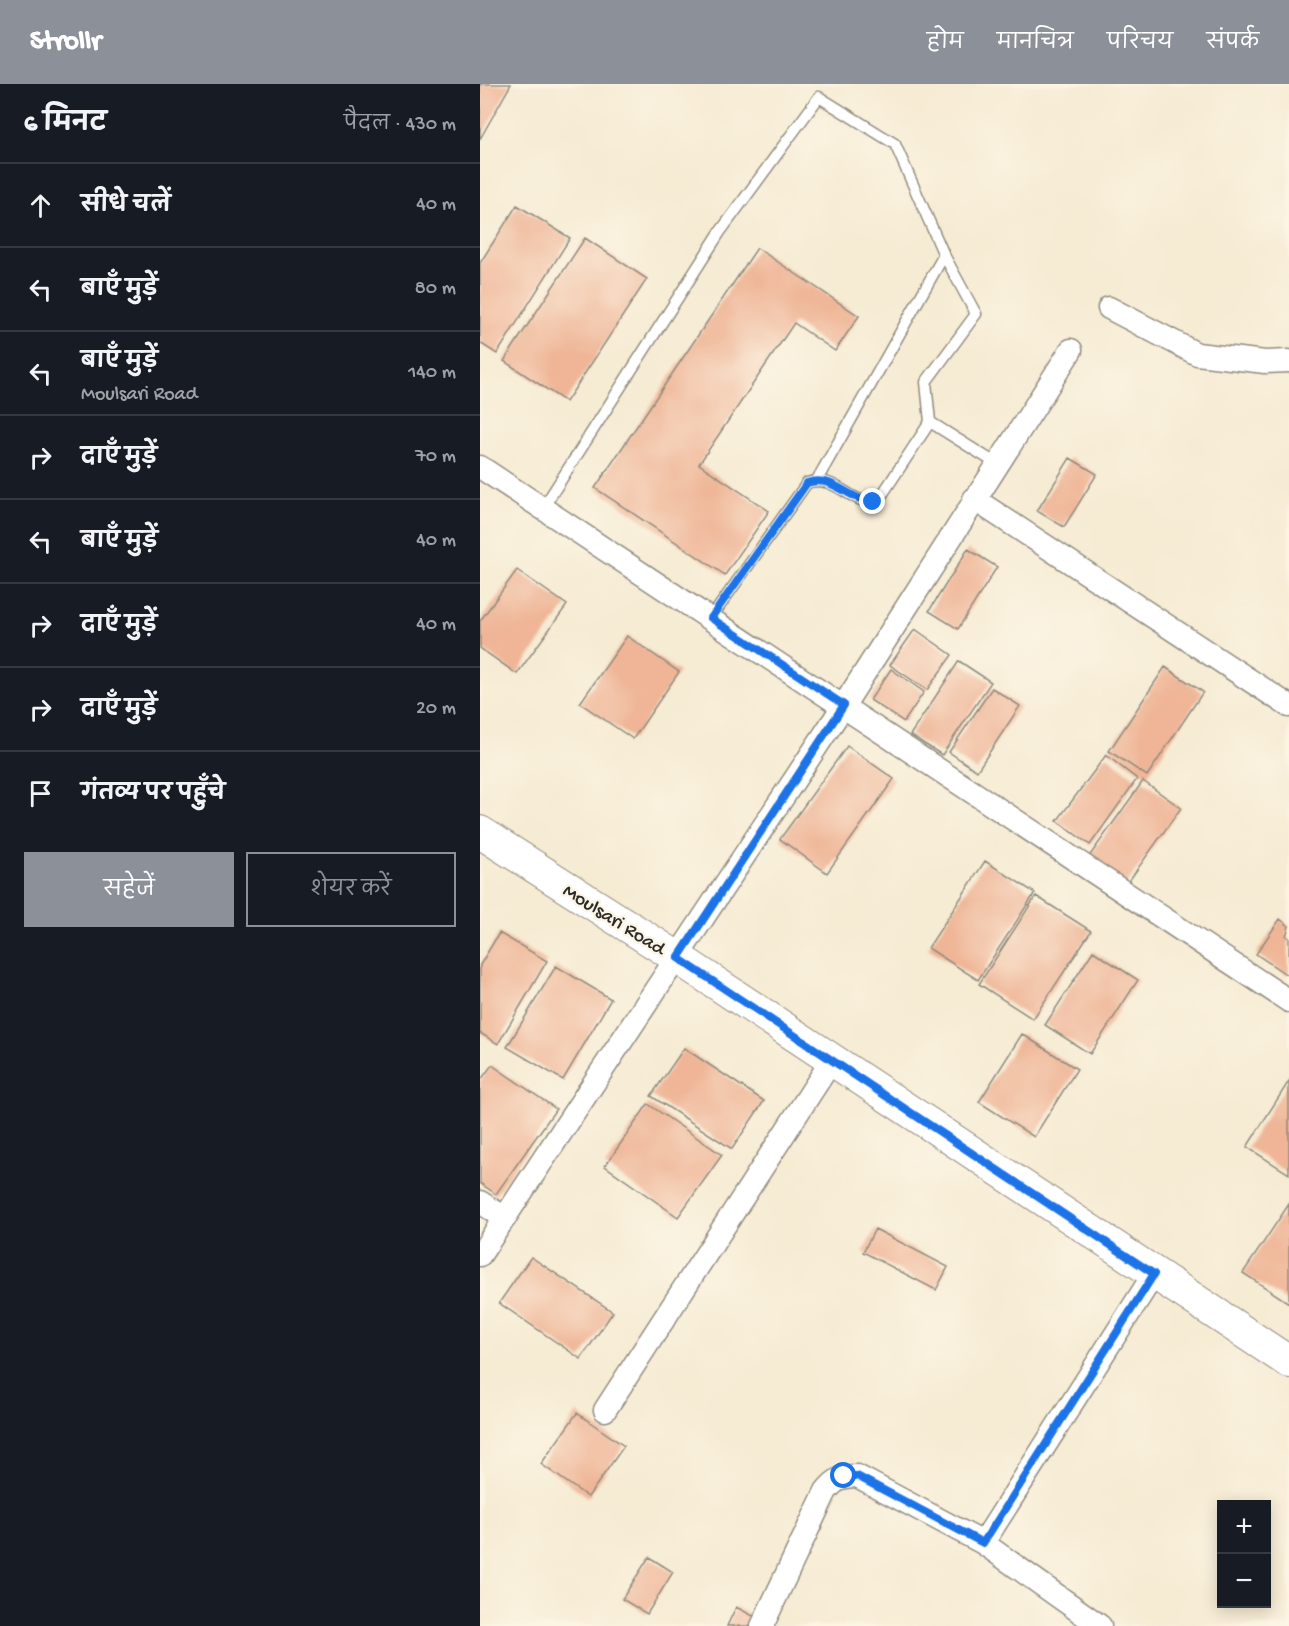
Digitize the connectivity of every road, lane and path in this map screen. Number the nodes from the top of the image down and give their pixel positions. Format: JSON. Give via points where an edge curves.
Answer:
{"nodes":[{"id":1,"x":944,"y":255,"type":"junction"},
{"id":2,"x":1109,"y":308,"type":"dead end"},
{"id":3,"x":1071,"y":350,"type":"dead end"},
{"id":4,"x":1289,"y":361,"type":"edge"},
{"id":5,"x":930,"y":422,"type":"junction"},
{"id":6,"x":997,"y":464,"type":"junction"},
{"id":7,"x":480,"y":467,"type":"edge"},
{"id":8,"x":817,"y":480,"type":"junction"},
{"id":9,"x":974,"y":499,"type":"junction"},
{"id":10,"x":543,"y":508,"type":"junction"},
{"id":11,"x":711,"y":618,"type":"junction"},
{"id":12,"x":844,"y":705,"type":"junction"},
{"id":13,"x":1289,"y":706,"type":"edge"},
{"id":14,"x":480,"y":832,"type":"edge"},
{"id":15,"x":678,"y":958,"type":"junction"},
{"id":16,"x":1289,"y":1001,"type":"edge"},
{"id":17,"x":832,"y":1060,"type":"junction"},
{"id":18,"x":480,"y":1202,"type":"edge"},
{"id":19,"x":505,"y":1218,"type":"junction"},
{"id":20,"x":480,"y":1255,"type":"edge"},
{"id":21,"x":1154,"y":1274,"type":"junction"},
{"id":22,"x":1289,"y":1362,"type":"edge"},
{"id":23,"x":605,"y":1410,"type":"dead end"},
{"id":24,"x":983,"y":1543,"type":"junction"},
{"id":25,"x":762,"y":1626,"type":"edge"},
{"id":26,"x":1100,"y":1626,"type":"edge"}],
"edges":[{"from":1,"to":5,"type":"lane","via":[[976,314],[926,382]]},
{"from":1,"to":8,"type":"lane"},
{"from":1,"to":10,"type":"lane","via":[[895,144],[819,97],[720,232]]},
{"from":2,"to":4,"type":"street","via":[[1197,354]]},
{"from":3,"to":6,"type":"street"},
{"from":5,"to":6,"type":"lane"},
{"from":5,"to":8,"type":"lane","via":[[878,501],[862,500],[825,480]]},
{"from":6,"to":9,"type":"street"},
{"from":7,"to":10,"type":"street"},
{"from":8,"to":11,"type":"lane","via":[[802,488]]},
{"from":9,"to":12,"type":"street"},
{"from":9,"to":13,"type":"street"},
{"from":10,"to":11,"type":"street"},
{"from":11,"to":12,"type":"street"},
{"from":12,"to":15,"type":"street"},
{"from":12,"to":16,"type":"street"},
{"from":14,"to":15,"type":"street","name":"Moulsari Road"},
{"from":15,"to":17,"type":"street","name":"Moulsari Road"},
{"from":15,"to":19,"type":"street"},
{"from":17,"to":21,"type":"street","name":"Moulsari Road"},
{"from":17,"to":23,"type":"street"},
{"from":18,"to":19,"type":"street"},
{"from":19,"to":20,"type":"street"},
{"from":21,"to":22,"type":"street","name":"Moulsari Road"},
{"from":21,"to":24,"type":"street"},
{"from":24,"to":25,"type":"street","via":[[857,1476],[844,1476],[826,1491]]},
{"from":24,"to":26,"type":"street"}]}
